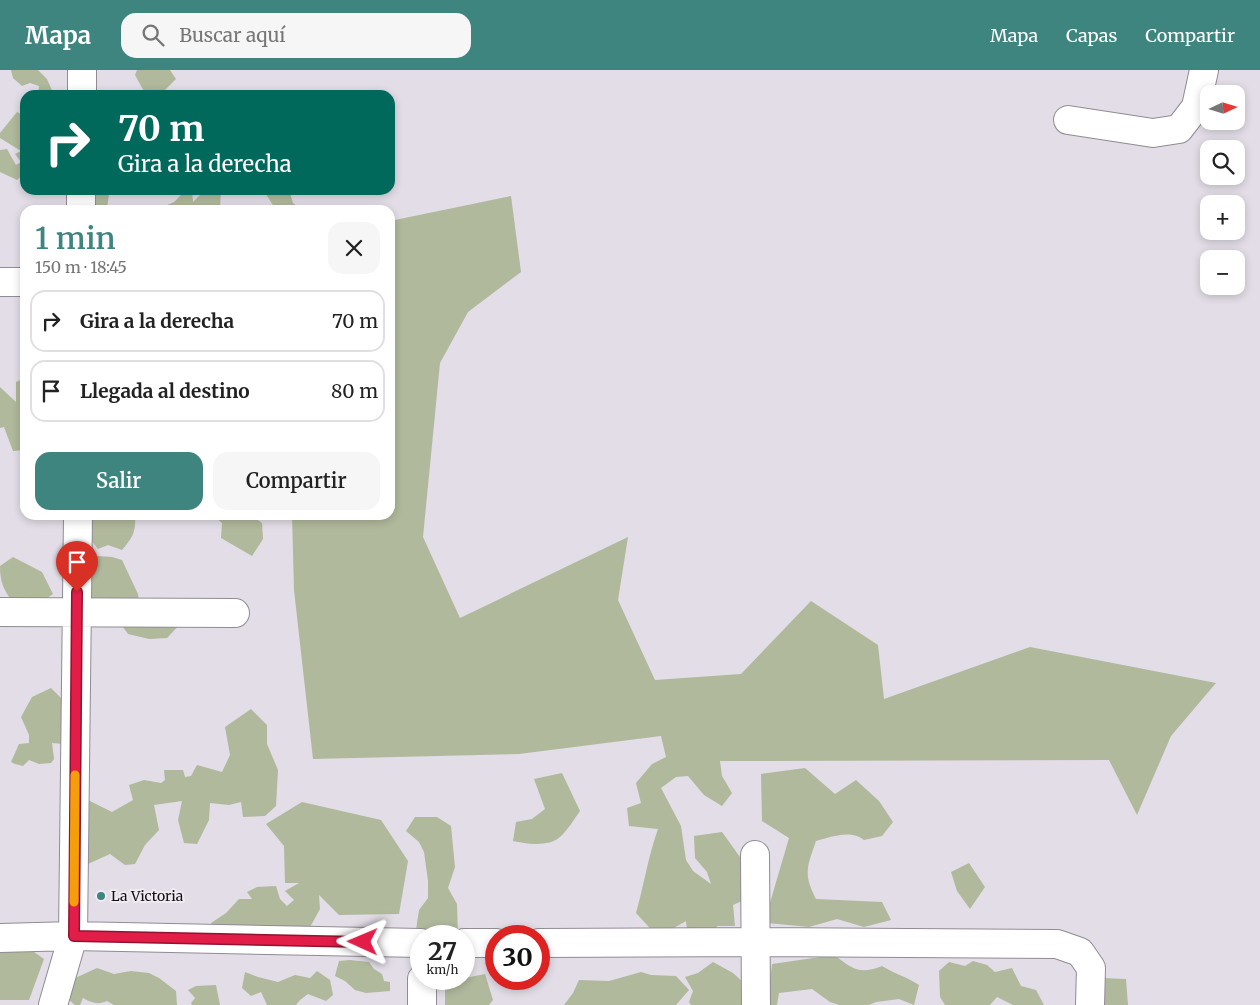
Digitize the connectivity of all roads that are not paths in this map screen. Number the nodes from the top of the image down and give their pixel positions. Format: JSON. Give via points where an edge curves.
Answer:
{"nodes":[{"id":1,"x":82,"y":70,"type":"edge"},
{"id":2,"x":1204,"y":70,"type":"edge"},
{"id":3,"x":82,"y":90,"type":"edge"},
{"id":4,"x":1068,"y":120,"type":"dead end"},
{"id":5,"x":0,"y":282,"type":"edge"},
{"id":6,"x":20,"y":282,"type":"edge"},
{"id":7,"x":78,"y":520,"type":"edge"},
{"id":8,"x":0,"y":612,"type":"edge"},
{"id":9,"x":77,"y":612,"type":"junction"},
{"id":10,"x":235,"y":613,"type":"dead end"},
{"id":11,"x":755,"y":855,"type":"dead end"},
{"id":12,"x":74,"y":936,"type":"junction"},
{"id":13,"x":0,"y":938,"type":"edge"},
{"id":14,"x":550,"y":942,"type":"edge"},
{"id":15,"x":756,"y":942,"type":"junction"},
{"id":16,"x":410,"y":943,"type":"edge"},
{"id":17,"x":422,"y":990,"type":"edge"},
{"id":18,"x":53,"y":1005,"type":"edge"},
{"id":19,"x":422,"y":1005,"type":"edge"},
{"id":20,"x":756,"y":1005,"type":"edge"},
{"id":21,"x":1090,"y":1005,"type":"edge"}],
"edges":[{"from":1,"to":3,"type":"street"},
{"from":2,"to":4,"type":"street","via":[[1196,108],[1179,130],[1153,133]]},
{"from":5,"to":6,"type":"street"},
{"from":7,"to":9,"type":"street"},
{"from":8,"to":9,"type":"street"},
{"from":9,"to":10,"type":"street"},
{"from":9,"to":12,"type":"street"},
{"from":11,"to":15,"type":"street"},
{"from":12,"to":13,"type":"street"},
{"from":12,"to":16,"type":"street"},
{"from":12,"to":18,"type":"street"},
{"from":14,"to":15,"type":"street"},
{"from":15,"to":20,"type":"street"},
{"from":15,"to":21,"type":"street","via":[[1057,944],[1080,952],[1091,968]]},
{"from":17,"to":19,"type":"street"}]}
